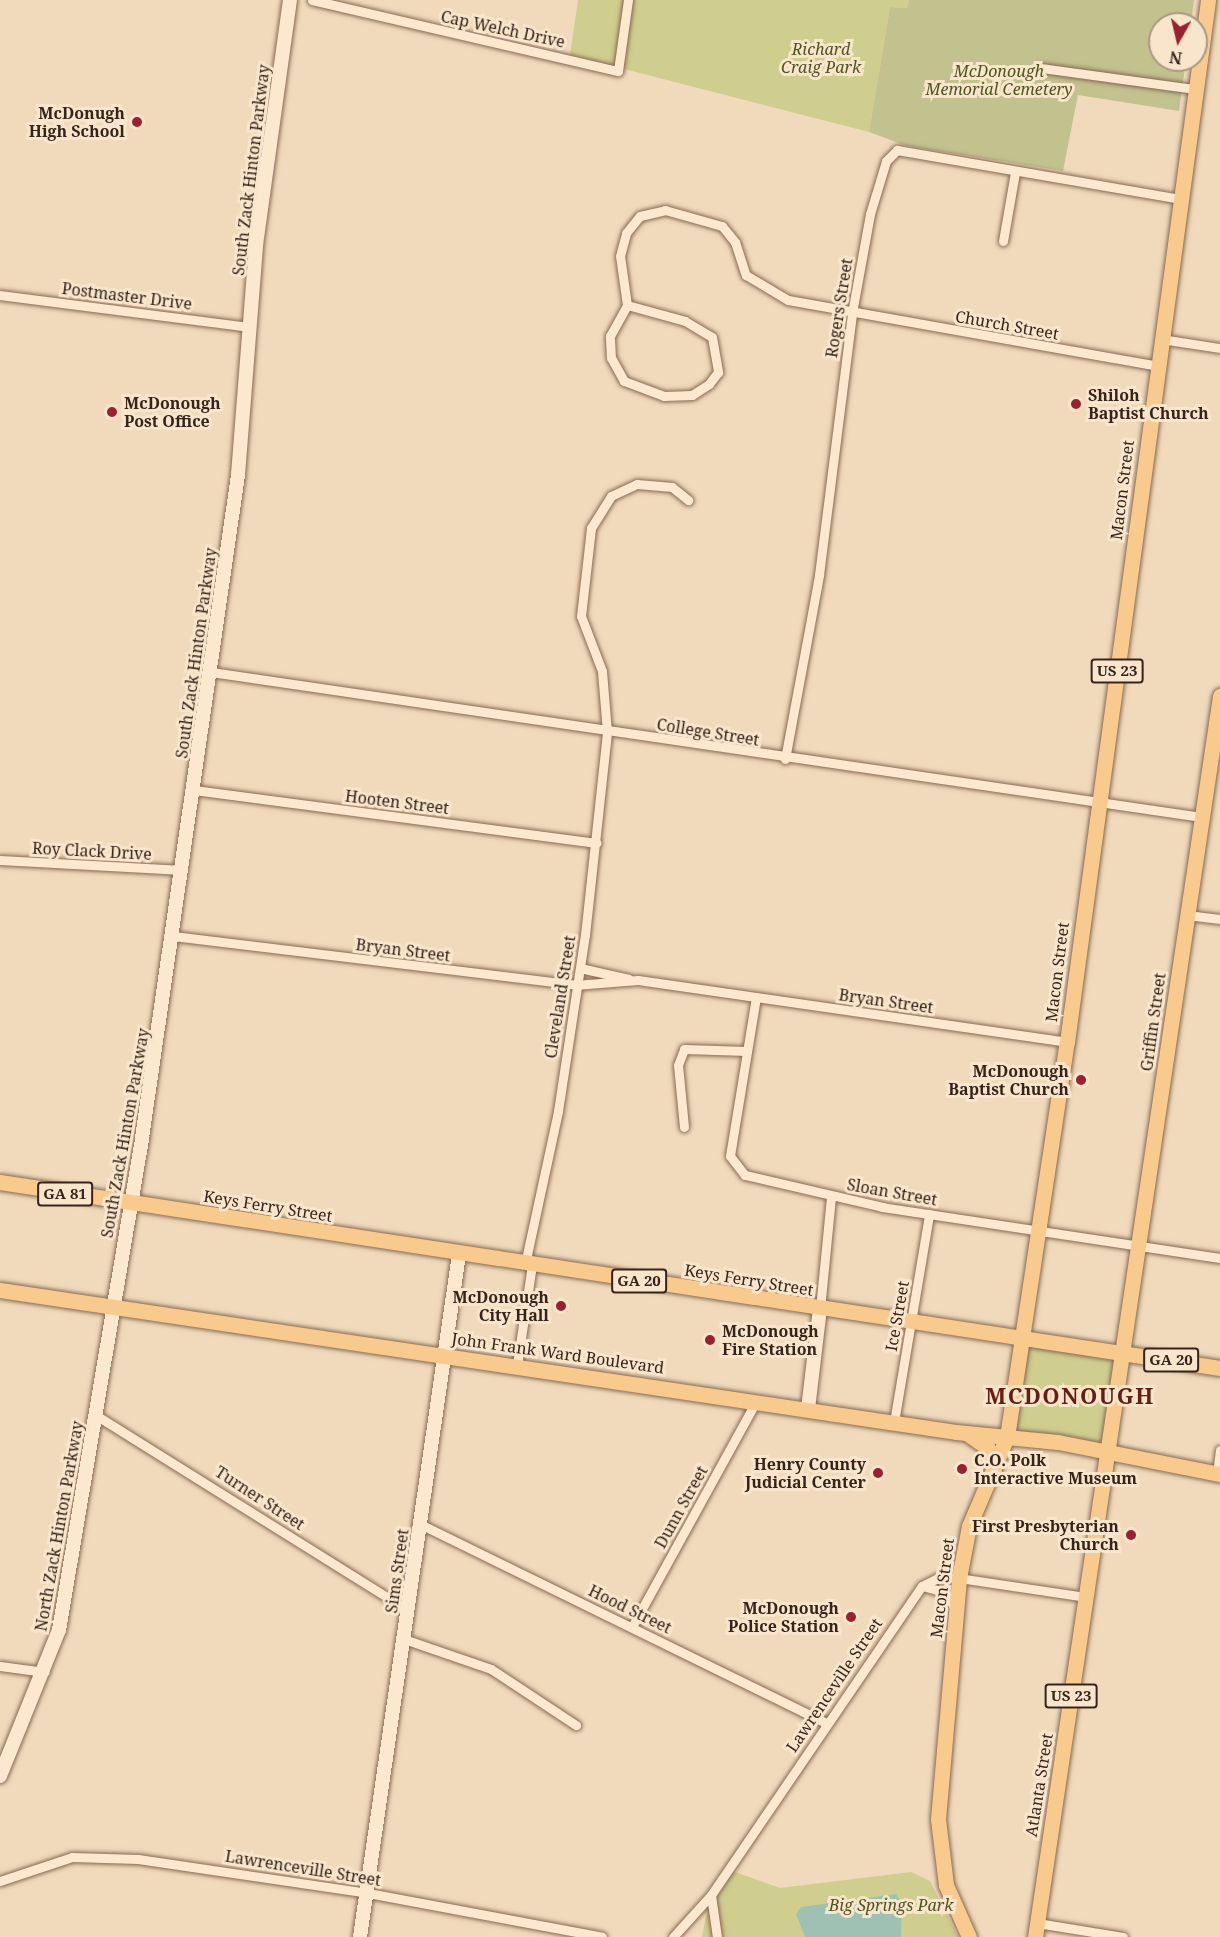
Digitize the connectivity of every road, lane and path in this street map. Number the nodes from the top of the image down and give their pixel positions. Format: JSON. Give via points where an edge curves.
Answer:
{"nodes":[{"id":1,"x":290,"y":0,"type":"edge"},
{"id":2,"x":312,"y":0,"type":"edge"},
{"id":3,"x":628,"y":0,"type":"edge"},
{"id":4,"x":1208,"y":0,"type":"edge"},
{"id":5,"x":1041,"y":68,"type":"dead end"},
{"id":6,"x":1195,"y":89,"type":"junction"},
{"id":7,"x":1015,"y":172,"type":"junction"},
{"id":8,"x":1180,"y":199,"type":"junction"},
{"id":9,"x":1003,"y":241,"type":"dead end"},
{"id":10,"x":0,"y":295,"type":"edge"},
{"id":11,"x":627,"y":305,"type":"junction"},
{"id":12,"x":852,"y":313,"type":"junction"},
{"id":13,"x":250,"y":327,"type":"junction"},
{"id":14,"x":1161,"y":339,"type":"junction"},
{"id":15,"x":1220,"y":348,"type":"edge"},
{"id":16,"x":1157,"y":366,"type":"junction"},
{"id":17,"x":688,"y":500,"type":"dead end"},
{"id":18,"x":211,"y":672,"type":"junction"},
{"id":19,"x":1220,"y":696,"type":"edge"},
{"id":20,"x":607,"y":732,"type":"junction"},
{"id":21,"x":785,"y":759,"type":"junction"},
{"id":22,"x":194,"y":790,"type":"junction"},
{"id":23,"x":1099,"y":803,"type":"junction"},
{"id":24,"x":1201,"y":817,"type":"junction"},
{"id":25,"x":597,"y":843,"type":"junction"},
{"id":26,"x":0,"y":860,"type":"edge"},
{"id":27,"x":183,"y":870,"type":"junction"},
{"id":28,"x":1187,"y":915,"type":"junction"},
{"id":29,"x":1220,"y":919,"type":"edge"},
{"id":30,"x":173,"y":936,"type":"junction"},
{"id":31,"x":580,"y":968,"type":"junction"},
{"id":32,"x":629,"y":979,"type":"junction"},
{"id":33,"x":575,"y":985,"type":"junction"},
{"id":34,"x":756,"y":997,"type":"junction"},
{"id":35,"x":1067,"y":1042,"type":"junction"},
{"id":36,"x":747,"y":1051,"type":"junction"},
{"id":37,"x":684,"y":1127,"type":"dead end"},
{"id":38,"x":0,"y":1182,"type":"edge"},
{"id":39,"x":831,"y":1196,"type":"junction"},
{"id":40,"x":130,"y":1203,"type":"junction"},
{"id":41,"x":929,"y":1214,"type":"junction"},
{"id":42,"x":1039,"y":1229,"type":"junction"},
{"id":43,"x":1138,"y":1245,"type":"junction"},
{"id":44,"x":459,"y":1254,"type":"junction"},
{"id":45,"x":1220,"y":1258,"type":"edge"},
{"id":46,"x":529,"y":1264,"type":"junction"},
{"id":47,"x":0,"y":1290,"type":"edge"},
{"id":48,"x":111,"y":1307,"type":"junction"},
{"id":49,"x":820,"y":1309,"type":"junction"},
{"id":50,"x":911,"y":1323,"type":"junction"},
{"id":51,"x":1022,"y":1341,"type":"junction"},
{"id":52,"x":444,"y":1354,"type":"junction"},
{"id":53,"x":1122,"y":1354,"type":"junction"},
{"id":54,"x":517,"y":1365,"type":"junction"},
{"id":55,"x":1220,"y":1368,"type":"edge"},
{"id":56,"x":756,"y":1401,"type":"junction"},
{"id":57,"x":808,"y":1409,"type":"junction"},
{"id":58,"x":94,"y":1414,"type":"junction"},
{"id":59,"x":894,"y":1422,"type":"junction"},
{"id":60,"x":965,"y":1433,"type":"junction"},
{"id":61,"x":1007,"y":1437,"type":"junction"},
{"id":62,"x":1220,"y":1450,"type":"edge"},
{"id":63,"x":1109,"y":1455,"type":"junction"},
{"id":64,"x":994,"y":1470,"type":"junction"},
{"id":65,"x":1218,"y":1474,"type":"edge"},
{"id":66,"x":420,"y":1524,"type":"junction"},
{"id":67,"x":959,"y":1578,"type":"junction"},
{"id":68,"x":922,"y":1586,"type":"junction"},
{"id":69,"x":1086,"y":1597,"type":"junction"},
{"id":70,"x":408,"y":1610,"type":"junction"},
{"id":71,"x":956,"y":1612,"type":"junction"},
{"id":72,"x":632,"y":1627,"type":"junction"},
{"id":73,"x":404,"y":1638,"type":"junction"},
{"id":74,"x":0,"y":1666,"type":"edge"},
{"id":75,"x":45,"y":1672,"type":"junction"},
{"id":76,"x":826,"y":1723,"type":"junction"},
{"id":77,"x":576,"y":1725,"type":"dead end"},
{"id":78,"x":0,"y":1776,"type":"edge"},
{"id":79,"x":0,"y":1881,"type":"edge"},
{"id":80,"x":368,"y":1893,"type":"junction"},
{"id":81,"x":711,"y":1895,"type":"junction"},
{"id":82,"x":1036,"y":1930,"type":"edge"},
{"id":83,"x":360,"y":1937,"type":"edge"},
{"id":84,"x":602,"y":1937,"type":"edge"},
{"id":85,"x":673,"y":1937,"type":"edge"},
{"id":86,"x":717,"y":1937,"type":"edge"},
{"id":87,"x":969,"y":1937,"type":"edge"},
{"id":88,"x":1123,"y":1937,"type":"edge"}],
"edges":[{"from":1,"to":13,"type":"main road","name":"South Zack Hinton Parkway"},
{"from":2,"to":3,"type":"street","name":"Cap Welch Drive","via":[[618,71]]},
{"from":4,"to":6,"type":"main road","name":"Macon Street","number":"US 23"},
{"from":5,"to":6,"type":"street"},
{"from":6,"to":8,"type":"main road","name":"Macon Street","number":"US 23"},
{"from":7,"to":8,"type":"street","name":"Rogers Street"},
{"from":7,"to":9,"type":"street"},
{"from":7,"to":12,"type":"street","name":"Rogers Street","via":[[897,150],[886,161],[870,214]]},
{"from":8,"to":14,"type":"main road","name":"Macon Street","number":"US 23"},
{"from":10,"to":13,"type":"street","name":"Postmaster Drive"},
{"from":11,"to":11,"type":"street","via":[[610,336],[611,358],[624,381],[664,396],[692,395],[709,384],[718,372],[712,337],[676,317]]},
{"from":11,"to":12,"type":"street","name":"Church Street","via":[[620,256],[626,232],[640,216],[665,210],[722,226],[735,242],[746,275],[762,289],[788,300]]},
{"from":12,"to":16,"type":"street","name":"Church Street"},
{"from":12,"to":21,"type":"street","name":"Rogers Street","via":[[819,575]]},
{"from":13,"to":18,"type":"main road","name":"South Zack Hinton Parkway","via":[[238,475]]},
{"from":14,"to":15,"type":"street"},
{"from":14,"to":16,"type":"main road","name":"Macon Street","number":"US 23"},
{"from":16,"to":23,"type":"main road","name":"Macon Street","number":"US 23"},
{"from":17,"to":20,"type":"street","name":"Cleveland Street","via":[[672,487],[637,484],[611,496],[591,528],[581,616],[602,671]]},
{"from":18,"to":20,"type":"street","name":"College Street"},
{"from":18,"to":22,"type":"main road","name":"South Zack Hinton Parkway"},
{"from":19,"to":24,"type":"main road","name":"Griffin Street","number":"US 23"},
{"from":20,"to":21,"type":"street","name":"College Street"},
{"from":20,"to":25,"type":"street","name":"Cleveland Street"},
{"from":21,"to":23,"type":"street","name":"College Street"},
{"from":22,"to":25,"type":"street","name":"Hooten Street"},
{"from":22,"to":27,"type":"main road","name":"South Zack Hinton Parkway"},
{"from":23,"to":24,"type":"street","name":"College Street"},
{"from":23,"to":35,"type":"main road","name":"Macon Street","number":"US 23"},
{"from":24,"to":28,"type":"main road","name":"Griffin Street","number":"US 23"},
{"from":25,"to":31,"type":"street","name":"Cleveland Street"},
{"from":26,"to":27,"type":"street","name":"Roy Clack Drive"},
{"from":27,"to":30,"type":"main road","name":"South Zack Hinton Parkway"},
{"from":28,"to":29,"type":"street"},
{"from":28,"to":43,"type":"main road","name":"Griffin Street","number":"US 23"},
{"from":30,"to":33,"type":"street","name":"Bryan Street"},
{"from":30,"to":40,"type":"main road","name":"South Zack Hinton Parkway"},
{"from":31,"to":32,"type":"street","name":"Bryan Street"},
{"from":31,"to":33,"type":"street","name":"Cleveland Street"},
{"from":32,"to":33,"type":"street","name":"Bryan Street"},
{"from":32,"to":34,"type":"street","name":"Bryan Street"},
{"from":33,"to":46,"type":"street","name":"Cleveland Street","via":[[558,1111]]},
{"from":34,"to":35,"type":"street","name":"Bryan Street"},
{"from":34,"to":36,"type":"street","name":"Sloan Street"},
{"from":35,"to":42,"type":"main road","name":"Macon Street","number":"US 23"},
{"from":36,"to":37,"type":"street","via":[[684,1049],[678,1065]]},
{"from":36,"to":39,"type":"street","name":"Sloan Street","via":[[731,1146],[734,1165],[759,1179]]},
{"from":38,"to":40,"type":"main road","number":"GA 81"},
{"from":39,"to":41,"type":"street","name":"Sloan Street"},
{"from":39,"to":49,"type":"street"},
{"from":40,"to":44,"type":"main road","name":"Keys Ferry Street","number":"GA 20"},
{"from":40,"to":48,"type":"main road","name":"South Zack Hinton Parkway"},
{"from":41,"to":42,"type":"street","name":"Sloan Street"},
{"from":41,"to":50,"type":"street","name":"Ice Street"},
{"from":42,"to":43,"type":"street","name":"Sloan Street"},
{"from":42,"to":51,"type":"main road","name":"Macon Street","number":"US 23"},
{"from":43,"to":45,"type":"street","name":"Sloan Street"},
{"from":43,"to":53,"type":"main road","name":"Griffin Street","number":"US 23"},
{"from":44,"to":46,"type":"main road","name":"Keys Ferry Street","number":"GA 20"},
{"from":44,"to":52,"type":"main road","name":"Sims Street"},
{"from":46,"to":49,"type":"main road","name":"Keys Ferry Street","number":"GA 20"},
{"from":46,"to":54,"type":"street","name":"Cleveland Street"},
{"from":47,"to":48,"type":"main road","name":"John Frank Ward Boulevard"},
{"from":48,"to":52,"type":"main road","name":"John Frank Ward Boulevard"},
{"from":48,"to":58,"type":"main road","name":"North Zack Hinton Parkway"},
{"from":49,"to":50,"type":"main road","name":"Keys Ferry Street","number":"GA 20"},
{"from":49,"to":57,"type":"main road"},
{"from":50,"to":51,"type":"main road","name":"Keys Ferry Street","number":"GA 20"},
{"from":50,"to":59,"type":"street","name":"Ice Street"},
{"from":51,"to":53,"type":"main road","name":"Keys Ferry Street","number":"GA 20"},
{"from":51,"to":61,"type":"main road","name":"Macon Street","number":"US 23"},
{"from":52,"to":54,"type":"main road","name":"John Frank Ward Boulevard"},
{"from":52,"to":66,"type":"main road","name":"Sims Street"},
{"from":53,"to":55,"type":"main road","name":"Keys Ferry Street","number":"GA 20"},
{"from":53,"to":63,"type":"main road","name":"Atlanta Street","number":"US 23"},
{"from":54,"to":56,"type":"main road","name":"John Frank Ward Boulevard"},
{"from":56,"to":57,"type":"main road","name":"John Frank Ward Boulevard"},
{"from":56,"to":72,"type":"street","name":"Dunn Street"},
{"from":57,"to":59,"type":"main road","name":"John Frank Ward Boulevard"},
{"from":58,"to":70,"type":"street","name":"Turner Street"},
{"from":58,"to":75,"type":"main road","name":"North Zack Hinton Parkway","via":[[64,1604]]},
{"from":59,"to":60,"type":"main road","name":"John Frank Ward Boulevard"},
{"from":60,"to":61,"type":"main road","name":"John Frank Ward Boulevard"},
{"from":60,"to":64,"type":"main road","via":[[988,1448]]},
{"from":61,"to":63,"type":"main road","name":"John Frank Ward Boulevard","via":[[1058,1442]]},
{"from":61,"to":64,"type":"main road","name":"Macon Street","number":"US 23"},
{"from":62,"to":65,"type":"street"},
{"from":63,"to":65,"type":"main road","name":"John Frank Ward Boulevard"},
{"from":63,"to":69,"type":"main road","name":"Atlanta Street","number":"US 23"},
{"from":64,"to":67,"type":"main road","name":"Macon Street","number":"US 23","via":[[969,1526]]},
{"from":66,"to":70,"type":"main road","name":"Sims Street"},
{"from":66,"to":72,"type":"street","name":"Hood Street"},
{"from":67,"to":68,"type":"street","via":[[940,1577]]},
{"from":67,"to":69,"type":"street"},
{"from":67,"to":71,"type":"main road","name":"Macon Street","number":"US 23"},
{"from":68,"to":71,"type":"street","via":[[945,1592]]},
{"from":68,"to":76,"type":"street","name":"Lawrenceville Street"},
{"from":69,"to":82,"type":"main road","name":"Atlanta Street","number":"US 23"},
{"from":70,"to":73,"type":"main road","name":"Sims Street"},
{"from":71,"to":87,"type":"main road","name":"Macon Street","number":"US 23","via":[[938,1819],[946,1885]]},
{"from":72,"to":76,"type":"street","name":"Hood Street"},
{"from":73,"to":77,"type":"street","via":[[491,1669]]},
{"from":73,"to":80,"type":"main road","name":"Sims Street"},
{"from":74,"to":75,"type":"street"},
{"from":75,"to":78,"type":"main road","name":"North Zack Hinton Parkway"},
{"from":76,"to":81,"type":"street","name":"Lawrenceville Street"},
{"from":79,"to":80,"type":"street","name":"Lawrenceville Street","via":[[40,1864],[83,1855]]},
{"from":80,"to":83,"type":"main road","name":"Sims Street"},
{"from":80,"to":84,"type":"street","name":"Lawrenceville Street"},
{"from":81,"to":85,"type":"street","name":"Lawrenceville Street"},
{"from":81,"to":86,"type":"street"},
{"from":82,"to":88,"type":"street"}]}
